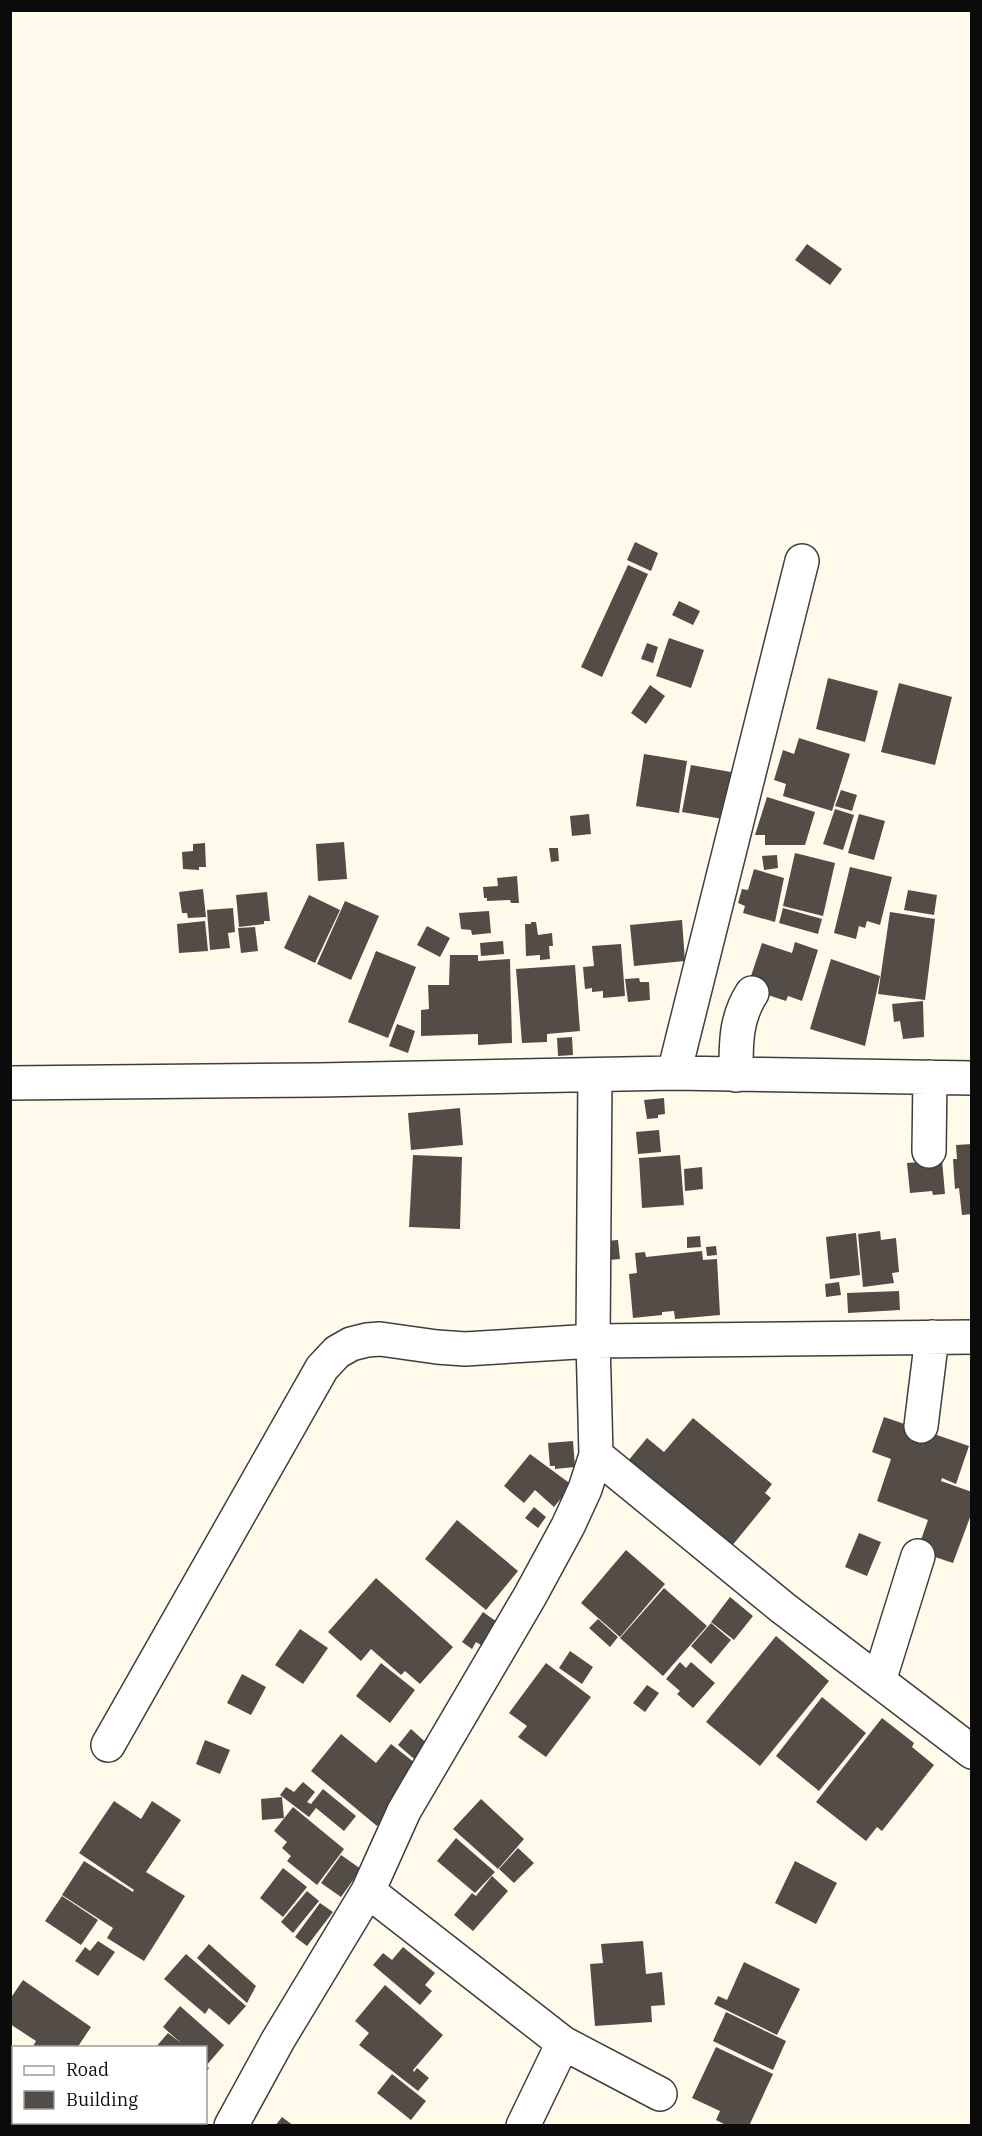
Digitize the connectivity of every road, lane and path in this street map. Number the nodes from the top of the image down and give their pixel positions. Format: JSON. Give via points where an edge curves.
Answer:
{"nodes":[{"id":1,"x":802,"y":561,"type":"dead end"},
{"id":2,"x":752,"y":993,"type":"dead end"},
{"id":3,"x":674,"y":1073,"type":"junction"},
{"id":4,"x":595,"y":1075,"type":"junction"},
{"id":5,"x":736,"y":1075,"type":"junction"},
{"id":6,"x":930,"y":1077,"type":"junction"},
{"id":7,"x":972,"y":1078,"type":"edge"},
{"id":8,"x":10,"y":1083,"type":"edge"},
{"id":9,"x":929,"y":1151,"type":"dead end"},
{"id":10,"x":932,"y":1337,"type":"junction"},
{"id":11,"x":972,"y":1337,"type":"edge"},
{"id":12,"x":592,"y":1341,"type":"junction"},
{"id":13,"x":921,"y":1426,"type":"dead end"},
{"id":14,"x":596,"y":1455,"type":"junction"},
{"id":15,"x":918,"y":1556,"type":"dead end"},
{"id":16,"x":879,"y":1681,"type":"junction"},
{"id":17,"x":108,"y":1745,"type":"dead end"},
{"id":18,"x":972,"y":1752,"type":"edge"},
{"id":19,"x":368,"y":1891,"type":"junction"},
{"id":20,"x":563,"y":2043,"type":"junction"},
{"id":21,"x":660,"y":2094,"type":"dead end"},
{"id":22,"x":231,"y":2126,"type":"edge"},
{"id":23,"x":523,"y":2126,"type":"edge"}],
"edges":[{"from":1,"to":3,"type":"street"},
{"from":2,"to":5,"type":"street","via":[[740,1016]]},
{"from":3,"to":4,"type":"street"},
{"from":3,"to":5,"type":"street"},
{"from":4,"to":8,"type":"street"},
{"from":4,"to":12,"type":"street"},
{"from":5,"to":6,"type":"street"},
{"from":6,"to":7,"type":"street"},
{"from":6,"to":9,"type":"street"},
{"from":10,"to":11,"type":"street"},
{"from":10,"to":12,"type":"street"},
{"from":10,"to":13,"type":"street"},
{"from":12,"to":14,"type":"street"},
{"from":12,"to":17,"type":"street","via":[[465,1349],[380,1339],[351,1344],[337,1352],[322,1368]]},
{"from":14,"to":16,"type":"street"},
{"from":14,"to":19,"type":"street","via":[[568,1526],[404,1811]]},
{"from":15,"to":16,"type":"street"},
{"from":16,"to":18,"type":"street"},
{"from":19,"to":20,"type":"street"},
{"from":19,"to":22,"type":"street"},
{"from":20,"to":21,"type":"street"},
{"from":20,"to":23,"type":"street"}]}
